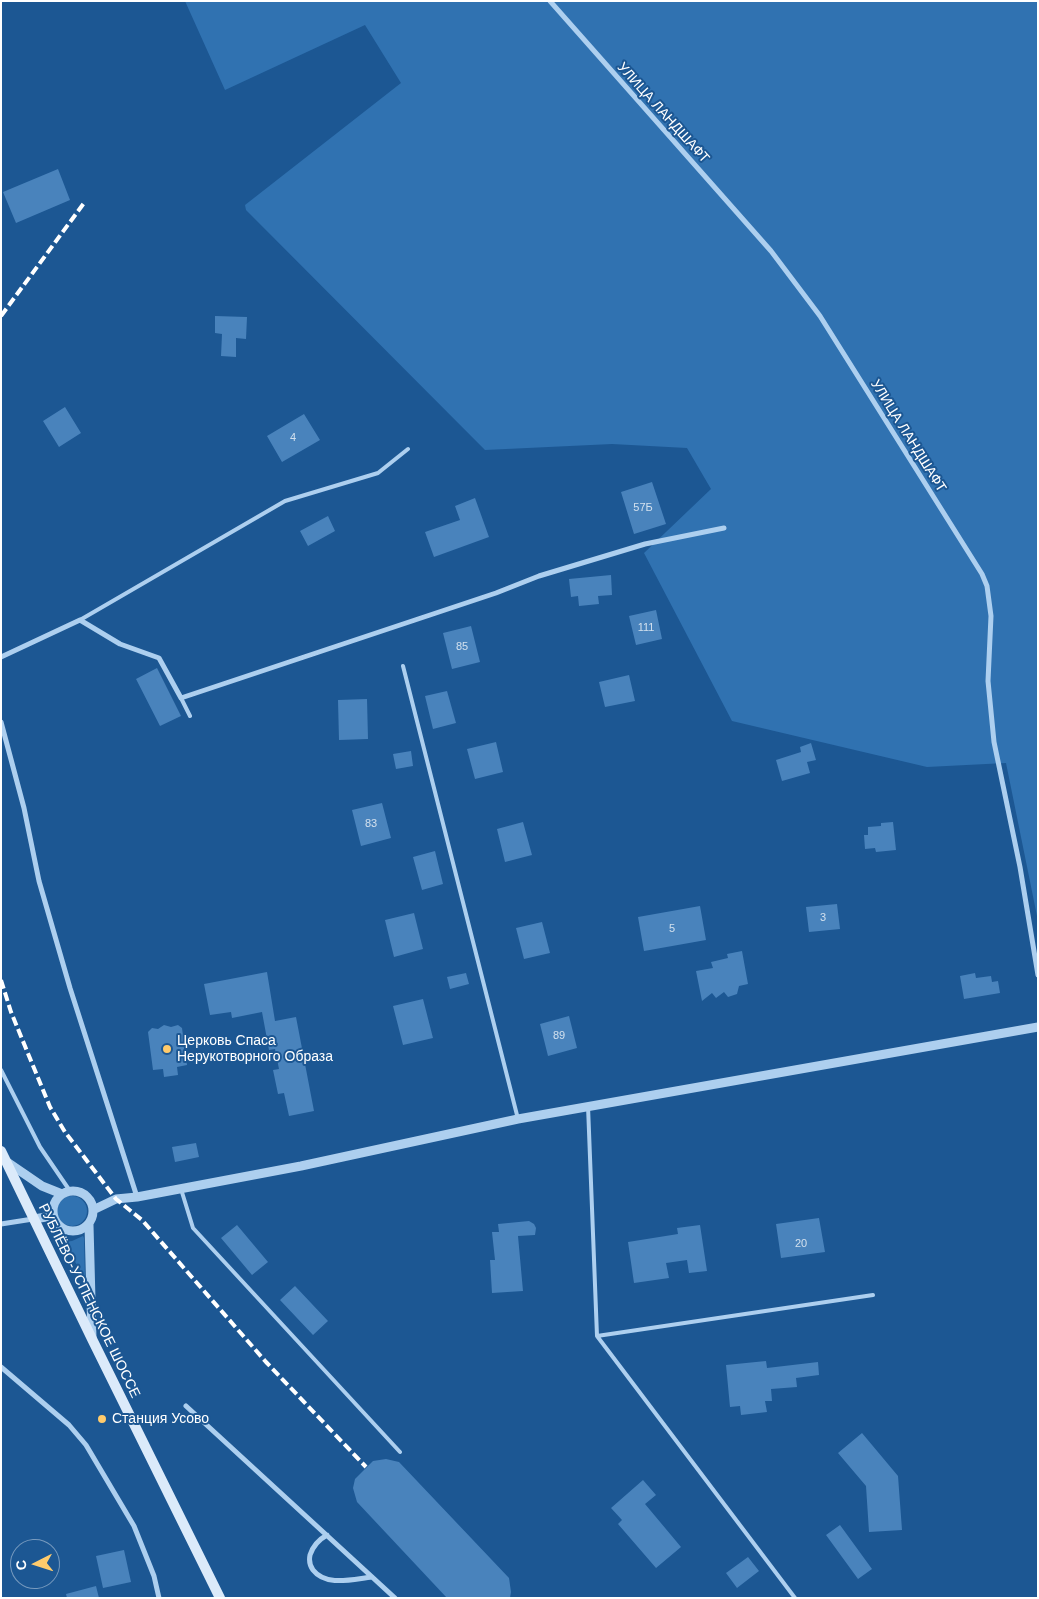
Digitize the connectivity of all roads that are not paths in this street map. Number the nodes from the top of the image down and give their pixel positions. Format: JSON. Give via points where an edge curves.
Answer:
{"nodes":[{"id":1,"x":550,"y":1,"type":"edge"},
{"id":2,"x":408,"y":449,"type":"dead end"},
{"id":3,"x":724,"y":528,"type":"dead end"},
{"id":4,"x":80,"y":620,"type":"junction"},
{"id":5,"x":1,"y":657,"type":"edge"},
{"id":6,"x":403,"y":666,"type":"dead end"},
{"id":7,"x":181,"y":698,"type":"junction"},
{"id":8,"x":190,"y":716,"type":"dead end"},
{"id":9,"x":1,"y":722,"type":"edge"},
{"id":10,"x":1038,"y":975,"type":"edge"},
{"id":11,"x":1038,"y":1027,"type":"edge"},
{"id":12,"x":1,"y":1070,"type":"edge"},
{"id":13,"x":588,"y":1106,"type":"junction"},
{"id":14,"x":518,"y":1120,"type":"junction"},
{"id":15,"x":1,"y":1151,"type":"edge"},
{"id":16,"x":7,"y":1162,"type":"junction"},
{"id":17,"x":181,"y":1189,"type":"junction"},
{"id":18,"x":66,"y":1192,"type":"junction"},
{"id":19,"x":138,"y":1197,"type":"junction"},
{"id":20,"x":93,"y":1210,"type":"junction"},
{"id":21,"x":52,"y":1216,"type":"junction"},
{"id":22,"x":34,"y":1218,"type":"junction"},
{"id":23,"x":1,"y":1224,"type":"edge"},
{"id":24,"x":88,"y":1225,"type":"junction"},
{"id":25,"x":873,"y":1296,"type":"dead end"},
{"id":26,"x":597,"y":1336,"type":"junction"},
{"id":27,"x":92,"y":1341,"type":"junction"},
{"id":28,"x":1,"y":1368,"type":"edge"},
{"id":29,"x":186,"y":1406,"type":"dead end"},
{"id":30,"x":400,"y":1452,"type":"dead end"},
{"id":31,"x":327,"y":1535,"type":"junction"},
{"id":32,"x":372,"y":1577,"type":"junction"},
{"id":33,"x":159,"y":1598,"type":"edge"},
{"id":34,"x":220,"y":1598,"type":"edge"},
{"id":35,"x":395,"y":1598,"type":"edge"},
{"id":36,"x":796,"y":1598,"type":"edge"}],
"edges":[{"from":1,"to":10,"type":"street","name":"УЛИЦА ЛАНДШАФТ","via":[[806,296],[982,574],[991,616],[988,681],[994,742]]},
{"from":2,"to":4,"type":"lane","via":[[378,473],[285,501]]},
{"from":3,"to":7,"type":"street","via":[[645,544],[539,576]]},
{"from":4,"to":5,"type":"street"},
{"from":4,"to":7,"type":"street","via":[[120,644],[159,658]]},
{"from":6,"to":14,"type":"lane"},
{"from":7,"to":8,"type":"lane"},
{"from":9,"to":19,"type":"street","via":[[39,881]]},
{"from":11,"to":13,"type":"street"},
{"from":12,"to":18,"type":"lane"},
{"from":13,"to":14,"type":"street"},
{"from":13,"to":26,"type":"lane"},
{"from":14,"to":17,"type":"street"},
{"from":15,"to":16,"type":"main road","name":"РУБЛЁВО-УСПЕНСКОЕ ШОССЕ"},
{"from":16,"to":18,"type":"street","via":[[42,1186]]},
{"from":16,"to":22,"type":"main road","name":"РУБЛЁВО-УСПЕНСКОЕ ШОССЕ"},
{"from":17,"to":19,"type":"street"},
{"from":17,"to":30,"type":"lane","via":[[193,1228]]},
{"from":18,"to":20,"type":"street","via":[[86,1195]]},
{"from":18,"to":21,"type":"street","via":[[56,1200]]},
{"from":19,"to":20,"type":"street","via":[[116,1199]]},
{"from":20,"to":24,"type":"street"},
{"from":21,"to":22,"type":"street"},
{"from":21,"to":24,"type":"street","via":[[61,1229],[68,1232],[83,1230]]},
{"from":22,"to":23,"type":"street"},
{"from":22,"to":27,"type":"main road","name":"РУБЛЁВО-УСПЕНСКОЕ ШОССЕ"},
{"from":24,"to":27,"type":"street"},
{"from":25,"to":26,"type":"lane"},
{"from":26,"to":36,"type":"lane"},
{"from":27,"to":34,"type":"main road","name":"РУБЛЁВО-УСПЕНСКОЕ ШОССЕ"},
{"from":28,"to":33,"type":"street","via":[[69,1426],[86,1445],[134,1526]]},
{"from":29,"to":31,"type":"street"},
{"from":31,"to":32,"type":"street"},
{"from":31,"to":32,"type":"street","via":[[319,1539],[309,1558],[311,1568],[319,1577],[332,1580]]},
{"from":32,"to":35,"type":"street"}]}
